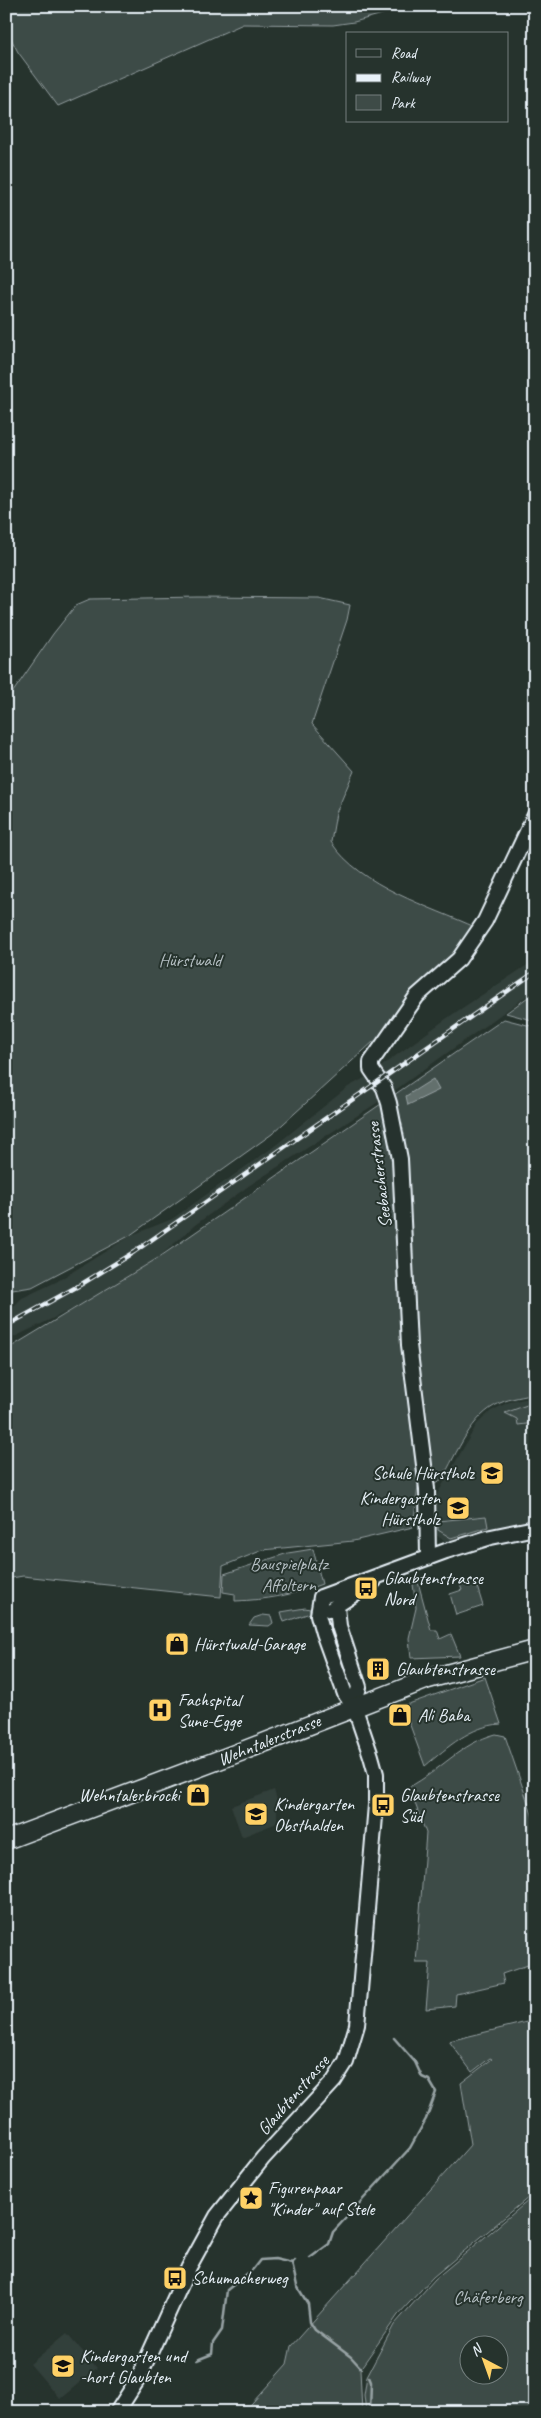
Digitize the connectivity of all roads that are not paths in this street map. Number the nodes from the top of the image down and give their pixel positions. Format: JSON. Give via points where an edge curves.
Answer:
{"nodes":[{"id":1,"x":535,"y":815,"type":"edge"},
{"id":2,"x":535,"y":1528,"type":"edge"},
{"id":3,"x":428,"y":1558,"type":"junction"},
{"id":4,"x":379,"y":1577,"type":"junction"},
{"id":5,"x":321,"y":1597,"type":"junction"},
{"id":6,"x":337,"y":1607,"type":"junction"},
{"id":7,"x":318,"y":1615,"type":"junction"},
{"id":8,"x":535,"y":1650,"type":"edge"},
{"id":9,"x":354,"y":1706,"type":"junction"},
{"id":10,"x":6,"y":1840,"type":"edge"},
{"id":11,"x":117,"y":2412,"type":"edge"}],
"edges":[{"from":1,"to":3,"type":"street","name":"Seebacherstrasse","via":[[485,921],[459,959],[417,996],[371,1062],[371,1069],[384,1088],[389,1103],[400,1159],[409,1344],[427,1489]]},
{"from":2,"to":3,"type":"street"},
{"from":3,"to":4,"type":"street"},
{"from":4,"to":5,"type":"street"},
{"from":4,"to":6,"type":"street"},
{"from":5,"to":6,"type":"street"},
{"from":5,"to":7,"type":"street"},
{"from":6,"to":7,"type":"street"},
{"from":6,"to":9,"type":"street","via":[[339,1626],[359,1687]]},
{"from":7,"to":9,"type":"street","via":[[345,1694]]},
{"from":8,"to":9,"type":"main road","name":"Wehntalerstrasse","via":[[428,1678]]},
{"from":9,"to":10,"type":"main road","name":"Wehntalerstrasse"},
{"from":9,"to":11,"type":"street","name":"Glaubtenstrasse","via":[[376,1774],[376,1798],[357,2025],[350,2051],[334,2081],[263,2158],[217,2216],[192,2260],[138,2379]]}]}
